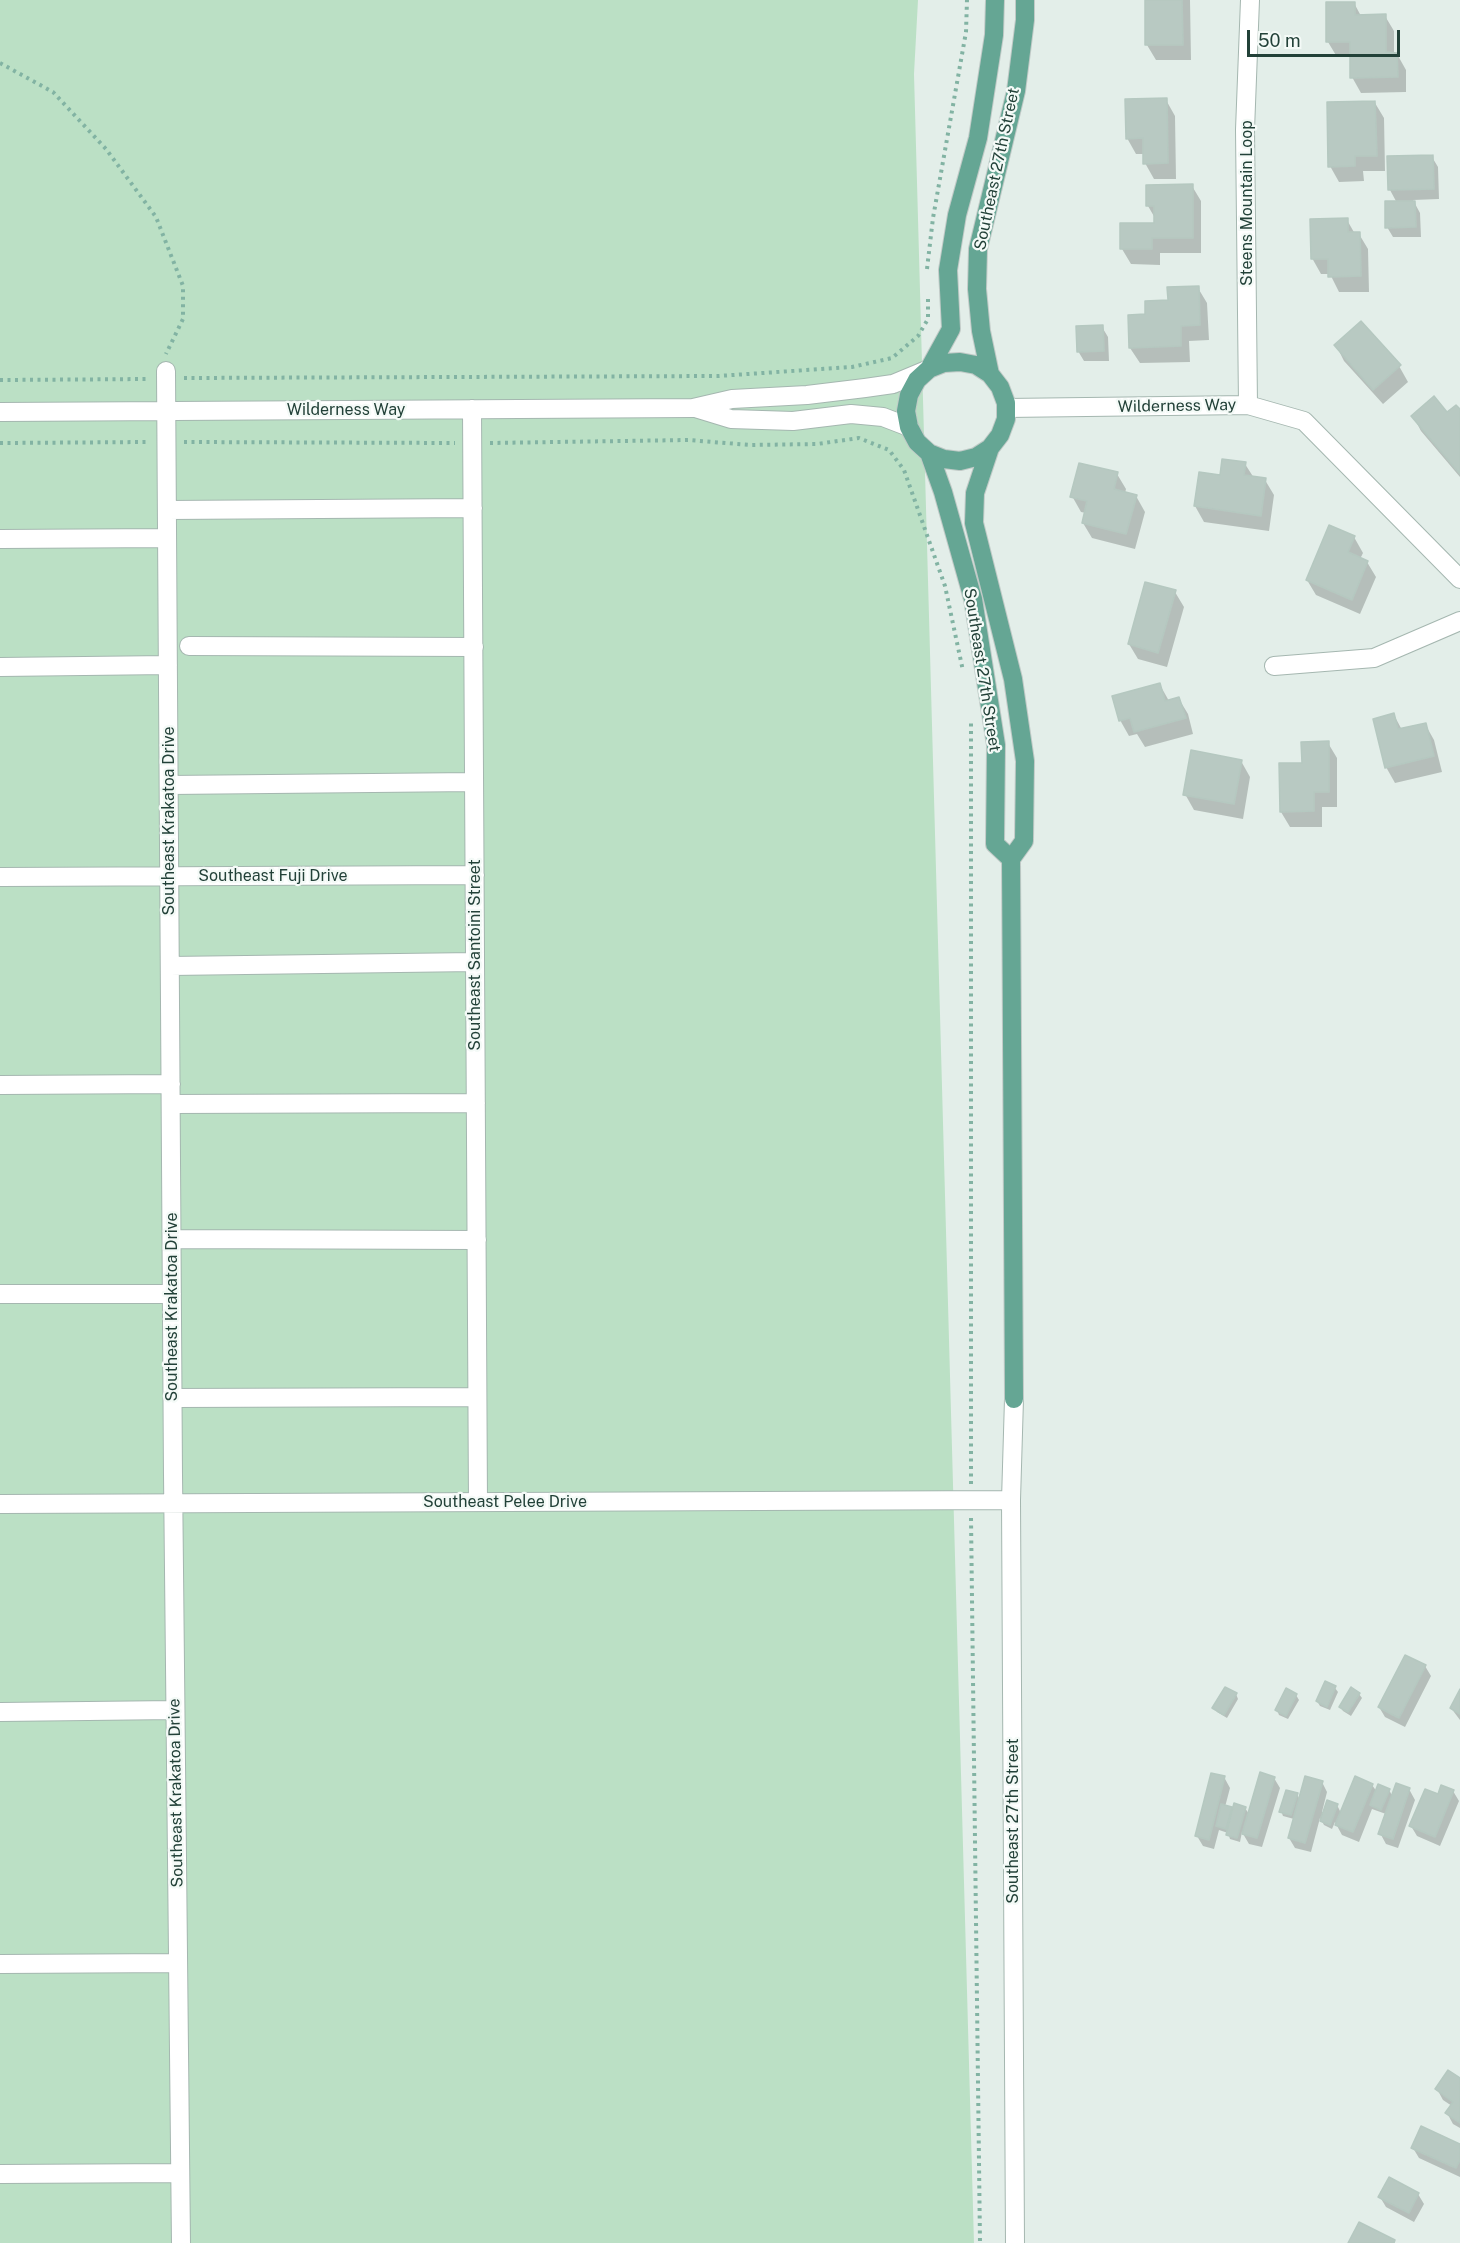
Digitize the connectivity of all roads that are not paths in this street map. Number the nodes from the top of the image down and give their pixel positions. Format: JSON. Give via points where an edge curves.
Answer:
{"nodes":[{"id":1,"x":994,"y":0,"type":"edge"},
{"id":2,"x":1024,"y":0,"type":"edge"},
{"id":3,"x":1250,"y":0,"type":"edge"},
{"id":4,"x":929,"y":369,"type":"junction"},
{"id":5,"x":990,"y":374,"type":"junction"},
{"id":6,"x":166,"y":375,"type":"road end"},
{"id":7,"x":1248,"y":405,"type":"junction"},
{"id":8,"x":693,"y":408,"type":"junction"},
{"id":9,"x":1006,"y":408,"type":"junction"},
{"id":10,"x":472,"y":409,"type":"junction"},
{"id":11,"x":166,"y":411,"type":"junction"},
{"id":12,"x":0,"y":412,"type":"edge"},
{"id":13,"x":909,"y":427,"type":"junction"},
{"id":14,"x":990,"y":448,"type":"junction"},
{"id":15,"x":929,"y":453,"type":"junction"},
{"id":16,"x":473,"y":508,"type":"junction"},
{"id":17,"x":167,"y":510,"type":"junction"},
{"id":18,"x":167,"y":538,"type":"junction"},
{"id":19,"x":0,"y":539,"type":"edge"},
{"id":20,"x":1460,"y":579,"type":"edge"},
{"id":21,"x":1460,"y":621,"type":"edge"},
{"id":22,"x":189,"y":646,"type":"dead end"},
{"id":23,"x":474,"y":646,"type":"junction"},
{"id":24,"x":168,"y":665,"type":"junction"},
{"id":25,"x":1274,"y":666,"type":"dead end"},
{"id":26,"x":0,"y":667,"type":"edge"},
{"id":27,"x":474,"y":782,"type":"junction"},
{"id":28,"x":169,"y":785,"type":"junction"},
{"id":29,"x":1011,"y":859,"type":"junction"},
{"id":30,"x":475,"y":875,"type":"junction"},
{"id":31,"x":0,"y":877,"type":"edge"},
{"id":32,"x":169,"y":877,"type":"junction"},
{"id":33,"x":475,"y":962,"type":"junction"},
{"id":34,"x":170,"y":966,"type":"junction"},
{"id":35,"x":0,"y":1084,"type":"edge"},
{"id":36,"x":171,"y":1084,"type":"junction"},
{"id":37,"x":476,"y":1102,"type":"junction"},
{"id":38,"x":171,"y":1104,"type":"junction"},
{"id":39,"x":172,"y":1239,"type":"junction"},
{"id":40,"x":477,"y":1240,"type":"junction"},
{"id":41,"x":0,"y":1294,"type":"edge"},
{"id":42,"x":172,"y":1294,"type":"junction"},
{"id":43,"x":477,"y":1397,"type":"junction"},
{"id":44,"x":173,"y":1398,"type":"junction"},
{"id":45,"x":1014,"y":1399,"type":"joint"},
{"id":46,"x":1011,"y":1500,"type":"junction"},
{"id":47,"x":478,"y":1502,"type":"junction"},
{"id":48,"x":173,"y":1503,"type":"junction"},
{"id":49,"x":0,"y":1504,"type":"edge"},
{"id":50,"x":175,"y":1710,"type":"junction"},
{"id":51,"x":0,"y":1712,"type":"edge"},
{"id":52,"x":178,"y":1963,"type":"junction"},
{"id":53,"x":0,"y":1964,"type":"edge"},
{"id":54,"x":180,"y":2173,"type":"junction"},
{"id":55,"x":0,"y":2174,"type":"edge"},
{"id":56,"x":181,"y":2243,"type":"edge"},
{"id":57,"x":1015,"y":2243,"type":"edge"}],
"edges":[{"from":1,"to":4,"type":"main road","name":"Southeast 27th Street","via":[[994,35],[978,138],[957,215],[948,270],[951,329]]},
{"from":2,"to":5,"type":"main road","name":"Southeast 27th Street","via":[[1016,91],[978,249],[981,331]]},
{"from":3,"to":7,"type":"street","name":"Steens Mountain Loop","via":[[1245,130]]},
{"from":4,"to":5,"type":"main road","via":[[960,362],[976,365]]},
{"from":4,"to":8,"type":"street","name":"Wilderness Way","via":[[893,384],[732,399]]},
{"from":4,"to":13,"type":"main road","via":[[909,395]]},
{"from":5,"to":9,"type":"main road","via":[[1000,387]]},
{"from":6,"to":11,"type":"street","name":"Southeast Krakatoa Drive"},
{"from":7,"to":9,"type":"street","name":"Wilderness Way"},
{"from":7,"to":20,"type":"street","name":"Wilderness Way","via":[[1304,421]]},
{"from":8,"to":10,"type":"street","name":"Wilderness Way"},
{"from":8,"to":13,"type":"street","name":"Wilderness Way","via":[[731,419],[793,421],[851,414],[883,417]]},
{"from":9,"to":14,"type":"main road","via":[[1000,435]]},
{"from":10,"to":11,"type":"street","name":"Wilderness Way"},
{"from":10,"to":16,"type":"street","name":"Southeast Santoini Street"},
{"from":11,"to":12,"type":"street","name":"Wilderness Way"},
{"from":11,"to":17,"type":"street","name":"Southeast Krakatoa Drive"},
{"from":13,"to":15,"type":"main road"},
{"from":14,"to":15,"type":"main road","via":[[960,461]]},
{"from":14,"to":29,"type":"main road","name":"Southeast 27th Street","via":[[975,493],[974,522],[1013,679],[1025,761],[1024,841]]},
{"from":15,"to":29,"type":"main road","name":"Southeast 27th Street","via":[[973,599],[996,745],[995,844]]},
{"from":16,"to":17,"type":"street"},
{"from":16,"to":23,"type":"street","name":"Southeast Santoini Street"},
{"from":17,"to":18,"type":"street","name":"Southeast Krakatoa Drive"},
{"from":18,"to":19,"type":"street"},
{"from":18,"to":24,"type":"street","name":"Southeast Krakatoa Drive"},
{"from":21,"to":25,"type":"street","via":[[1374,658]]},
{"from":22,"to":23,"type":"street"},
{"from":23,"to":27,"type":"street","name":"Southeast Santoini Street"},
{"from":24,"to":26,"type":"street"},
{"from":24,"to":28,"type":"street","name":"Southeast Krakatoa Drive"},
{"from":27,"to":28,"type":"street"},
{"from":27,"to":30,"type":"street","name":"Southeast Santoini Street"},
{"from":28,"to":32,"type":"street","name":"Southeast Krakatoa Drive"},
{"from":29,"to":45,"type":"main road"},
{"from":30,"to":32,"type":"street","name":"Southeast Fuji Drive"},
{"from":30,"to":33,"type":"street","name":"Southeast Santoini Street"},
{"from":31,"to":32,"type":"street","name":"Southeast Fuji Drive"},
{"from":32,"to":34,"type":"street","name":"Southeast Krakatoa Drive"},
{"from":33,"to":34,"type":"street"},
{"from":33,"to":37,"type":"street","name":"Southeast Santoini Street"},
{"from":34,"to":36,"type":"street","name":"Southeast Krakatoa Drive"},
{"from":35,"to":36,"type":"street"},
{"from":36,"to":38,"type":"street","name":"Southeast Krakatoa Drive"},
{"from":37,"to":38,"type":"street"},
{"from":37,"to":40,"type":"street","name":"Southeast Santoini Street"},
{"from":38,"to":39,"type":"street","name":"Southeast Krakatoa Drive"},
{"from":39,"to":40,"type":"street"},
{"from":39,"to":42,"type":"street","name":"Southeast Krakatoa Drive"},
{"from":40,"to":43,"type":"street","name":"Southeast Santoini Street"},
{"from":41,"to":42,"type":"street"},
{"from":42,"to":44,"type":"street","name":"Southeast Krakatoa Drive"},
{"from":43,"to":44,"type":"street"},
{"from":43,"to":47,"type":"street","name":"Southeast Santoini Street"},
{"from":44,"to":48,"type":"street","name":"Southeast Krakatoa Drive"},
{"from":45,"to":46,"type":"street","name":"Southeast 27th Street"},
{"from":46,"to":47,"type":"street","name":"Southeast Pelee Drive"},
{"from":46,"to":57,"type":"street","name":"Southeast 27th Street"},
{"from":47,"to":48,"type":"street","name":"Southeast Pelee Drive"},
{"from":48,"to":49,"type":"street","name":"Southeast Pelee Drive"},
{"from":48,"to":50,"type":"street","name":"Southeast Krakatoa Drive"},
{"from":50,"to":51,"type":"street"},
{"from":50,"to":52,"type":"street","name":"Southeast Krakatoa Drive"},
{"from":52,"to":53,"type":"street"},
{"from":52,"to":54,"type":"street","name":"Southeast Krakatoa Drive"},
{"from":54,"to":55,"type":"street"},
{"from":54,"to":56,"type":"street","name":"Southeast Krakatoa Drive"}]}
